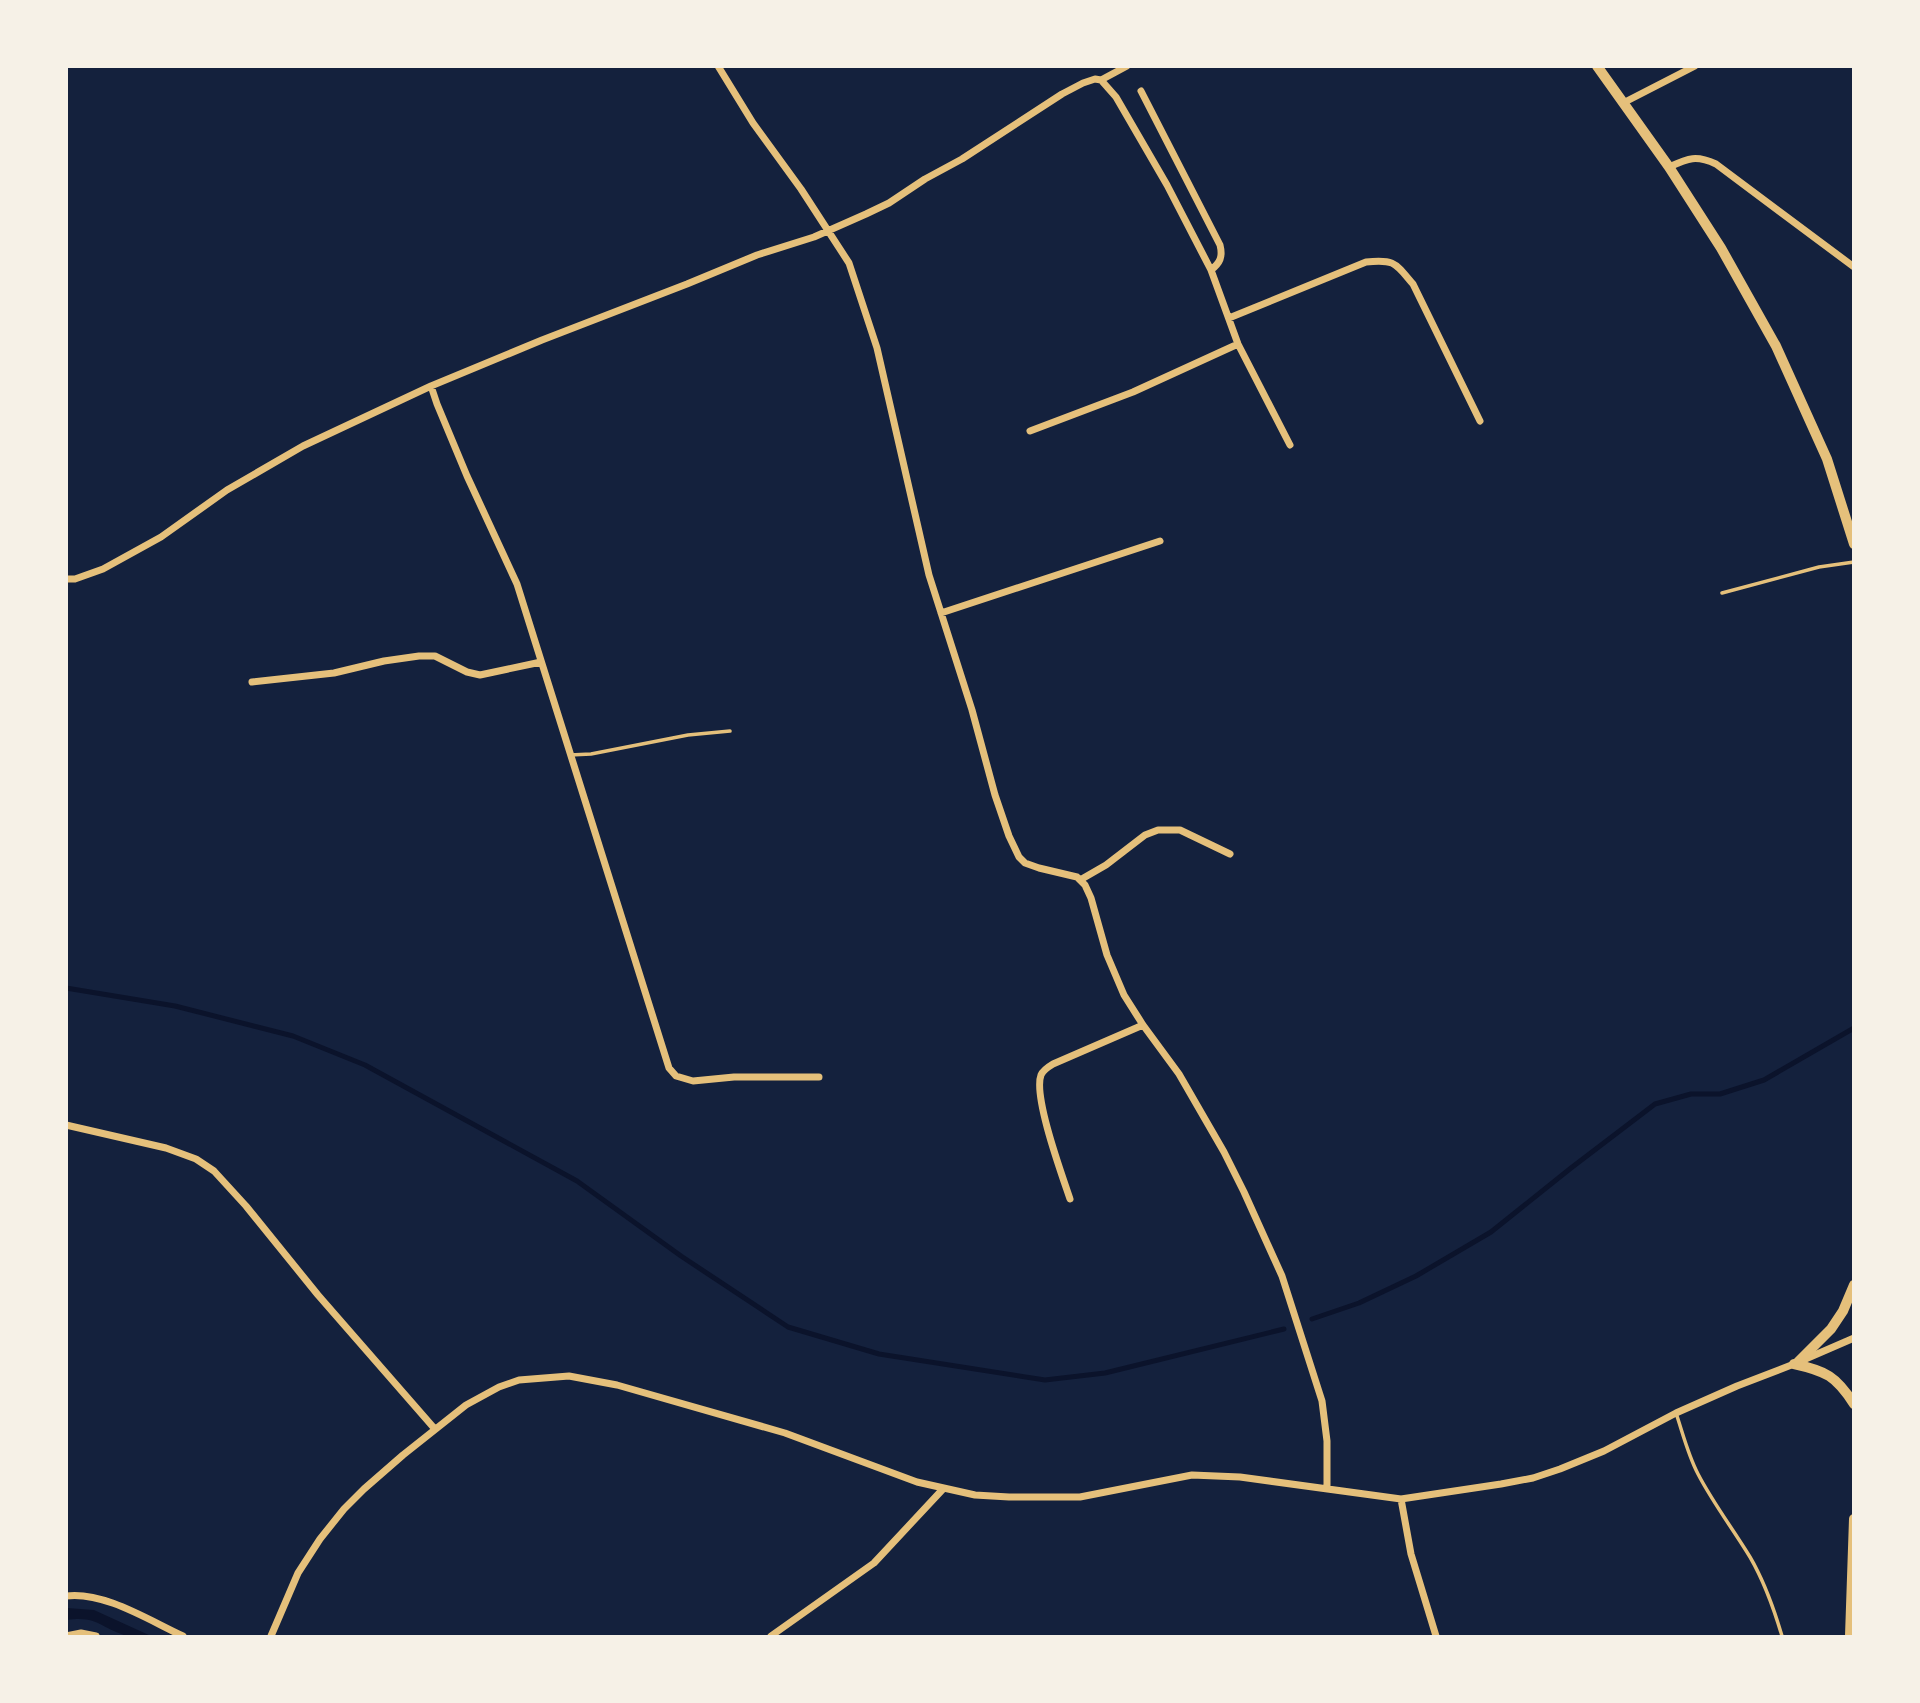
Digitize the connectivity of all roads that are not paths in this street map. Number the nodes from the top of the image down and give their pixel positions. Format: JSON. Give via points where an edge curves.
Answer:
{"nodes":[{"id":1,"x":718,"y":66,"type":"edge"},
{"id":2,"x":1127,"y":66,"type":"edge"},
{"id":3,"x":1597,"y":66,"type":"edge"},
{"id":4,"x":1695,"y":66,"type":"edge"},
{"id":5,"x":1101,"y":80,"type":"junction"},
{"id":6,"x":1140,"y":91,"type":"dead end"},
{"id":7,"x":1623,"y":103,"type":"junction"},
{"id":8,"x":1669,"y":167,"type":"junction"},
{"id":9,"x":828,"y":230,"type":"junction"},
{"id":10,"x":1853,"y":267,"type":"edge"},
{"id":11,"x":1211,"y":270,"type":"junction"},
{"id":12,"x":1229,"y":318,"type":"junction"},
{"id":13,"x":1238,"y":344,"type":"junction"},
{"id":14,"x":431,"y":386,"type":"junction"},
{"id":15,"x":1480,"y":421,"type":"dead end"},
{"id":16,"x":1030,"y":431,"type":"dead end"},
{"id":17,"x":1290,"y":445,"type":"dead end"},
{"id":18,"x":1160,"y":541,"type":"dead end"},
{"id":19,"x":1853,"y":544,"type":"edge"},
{"id":20,"x":1853,"y":562,"type":"edge"},
{"id":21,"x":66,"y":579,"type":"edge"},
{"id":22,"x":1722,"y":593,"type":"dead end"},
{"id":23,"x":941,"y":613,"type":"junction"},
{"id":24,"x":541,"y":662,"type":"junction"},
{"id":25,"x":252,"y":682,"type":"dead end"},
{"id":26,"x":730,"y":731,"type":"dead end"},
{"id":27,"x":570,"y":755,"type":"junction"},
{"id":28,"x":1230,"y":854,"type":"dead end"},
{"id":29,"x":1080,"y":880,"type":"junction"},
{"id":30,"x":1143,"y":1025,"type":"junction"},
{"id":31,"x":819,"y":1077,"type":"dead end"},
{"id":32,"x":66,"y":1125,"type":"edge"},
{"id":33,"x":1070,"y":1199,"type":"dead end"},
{"id":34,"x":1853,"y":1285,"type":"edge"},
{"id":35,"x":1853,"y":1338,"type":"edge"},
{"id":36,"x":1796,"y":1363,"type":"junction"},
{"id":37,"x":1853,"y":1404,"type":"edge"},
{"id":38,"x":1676,"y":1413,"type":"junction"},
{"id":39,"x":434,"y":1428,"type":"junction"},
{"id":40,"x":943,"y":1489,"type":"junction"},
{"id":41,"x":1326,"y":1489,"type":"junction"},
{"id":42,"x":1401,"y":1499,"type":"junction"},
{"id":43,"x":1853,"y":1519,"type":"edge"},
{"id":44,"x":66,"y":1596,"type":"edge"},
{"id":45,"x":66,"y":1636,"type":"edge"},
{"id":46,"x":96,"y":1636,"type":"edge"},
{"id":47,"x":183,"y":1636,"type":"edge"},
{"id":48,"x":271,"y":1636,"type":"edge"},
{"id":49,"x":771,"y":1636,"type":"edge"},
{"id":50,"x":1436,"y":1636,"type":"edge"},
{"id":51,"x":1782,"y":1636,"type":"edge"},
{"id":52,"x":1850,"y":1636,"type":"edge"}],
"edges":[{"from":1,"to":9,"type":"street"},
{"from":2,"to":5,"type":"street"},
{"from":3,"to":7,"type":"main road"},
{"from":4,"to":7,"type":"street"},
{"from":5,"to":9,"type":"street","via":[[1062,94],[962,159],[866,214]]},
{"from":5,"to":11,"type":"street","via":[[1119,102]]},
{"from":6,"to":11,"type":"street","via":[[1220,245],[1221,259]]},
{"from":7,"to":8,"type":"main road"},
{"from":8,"to":10,"type":"street","via":[[1701,157],[1716,164]]},
{"from":8,"to":19,"type":"main road","via":[[1776,346],[1827,459]]},
{"from":9,"to":14,"type":"street"},
{"from":9,"to":23,"type":"street","via":[[849,263],[877,348]]},
{"from":11,"to":12,"type":"street"},
{"from":12,"to":13,"type":"street"},
{"from":12,"to":15,"type":"street","via":[[1366,262],[1386,260],[1413,284]]},
{"from":13,"to":16,"type":"street","via":[[1133,392]]},
{"from":13,"to":17,"type":"street"},
{"from":14,"to":21,"type":"street","via":[[303,446],[103,569]]},
{"from":14,"to":24,"type":"street","via":[[517,584]]},
{"from":18,"to":23,"type":"street"},
{"from":20,"to":22,"type":"lane"},
{"from":23,"to":29,"type":"street","via":[[995,795],[1019,857],[1031,866]]},
{"from":24,"to":25,"type":"street","via":[[480,675],[435,656],[419,656],[334,673]]},
{"from":24,"to":27,"type":"street"},
{"from":26,"to":27,"type":"lane"},
{"from":27,"to":31,"type":"street","via":[[672,1072],[693,1080]]},
{"from":28,"to":29,"type":"street","via":[[1180,830],[1158,830]]},
{"from":29,"to":30,"type":"street","via":[[1089,891],[1124,995]]},
{"from":30,"to":33,"type":"street","via":[[1053,1064],[1040,1077],[1042,1103]]},
{"from":30,"to":41,"type":"street","via":[[1179,1074],[1224,1152],[1282,1276],[1322,1401]]},
{"from":32,"to":39,"type":"street","via":[[166,1148],[214,1171]]},
{"from":34,"to":36,"type":"main road","via":[[1831,1329]]},
{"from":35,"to":36,"type":"street"},
{"from":36,"to":37,"type":"main road","via":[[1832,1377]]},
{"from":36,"to":38,"type":"street"},
{"from":38,"to":42,"type":"street","via":[[1604,1451],[1533,1478]]},
{"from":38,"to":51,"type":"lane","via":[[1697,1472],[1751,1559]]},
{"from":39,"to":40,"type":"street","via":[[499,1387],[519,1380],[569,1376],[617,1385],[785,1433]]},
{"from":39,"to":48,"type":"street","via":[[364,1489],[320,1539],[298,1573]]},
{"from":40,"to":41,"type":"street","via":[[1009,1497],[1080,1497],[1192,1475],[1240,1476]]},
{"from":40,"to":49,"type":"street","via":[[874,1563]]},
{"from":41,"to":42,"type":"street"},
{"from":42,"to":50,"type":"street","via":[[1410,1554]]},
{"from":43,"to":52,"type":"main road"},
{"from":44,"to":47,"type":"street","via":[[99,1599]]},
{"from":45,"to":46,"type":"street"}]}
